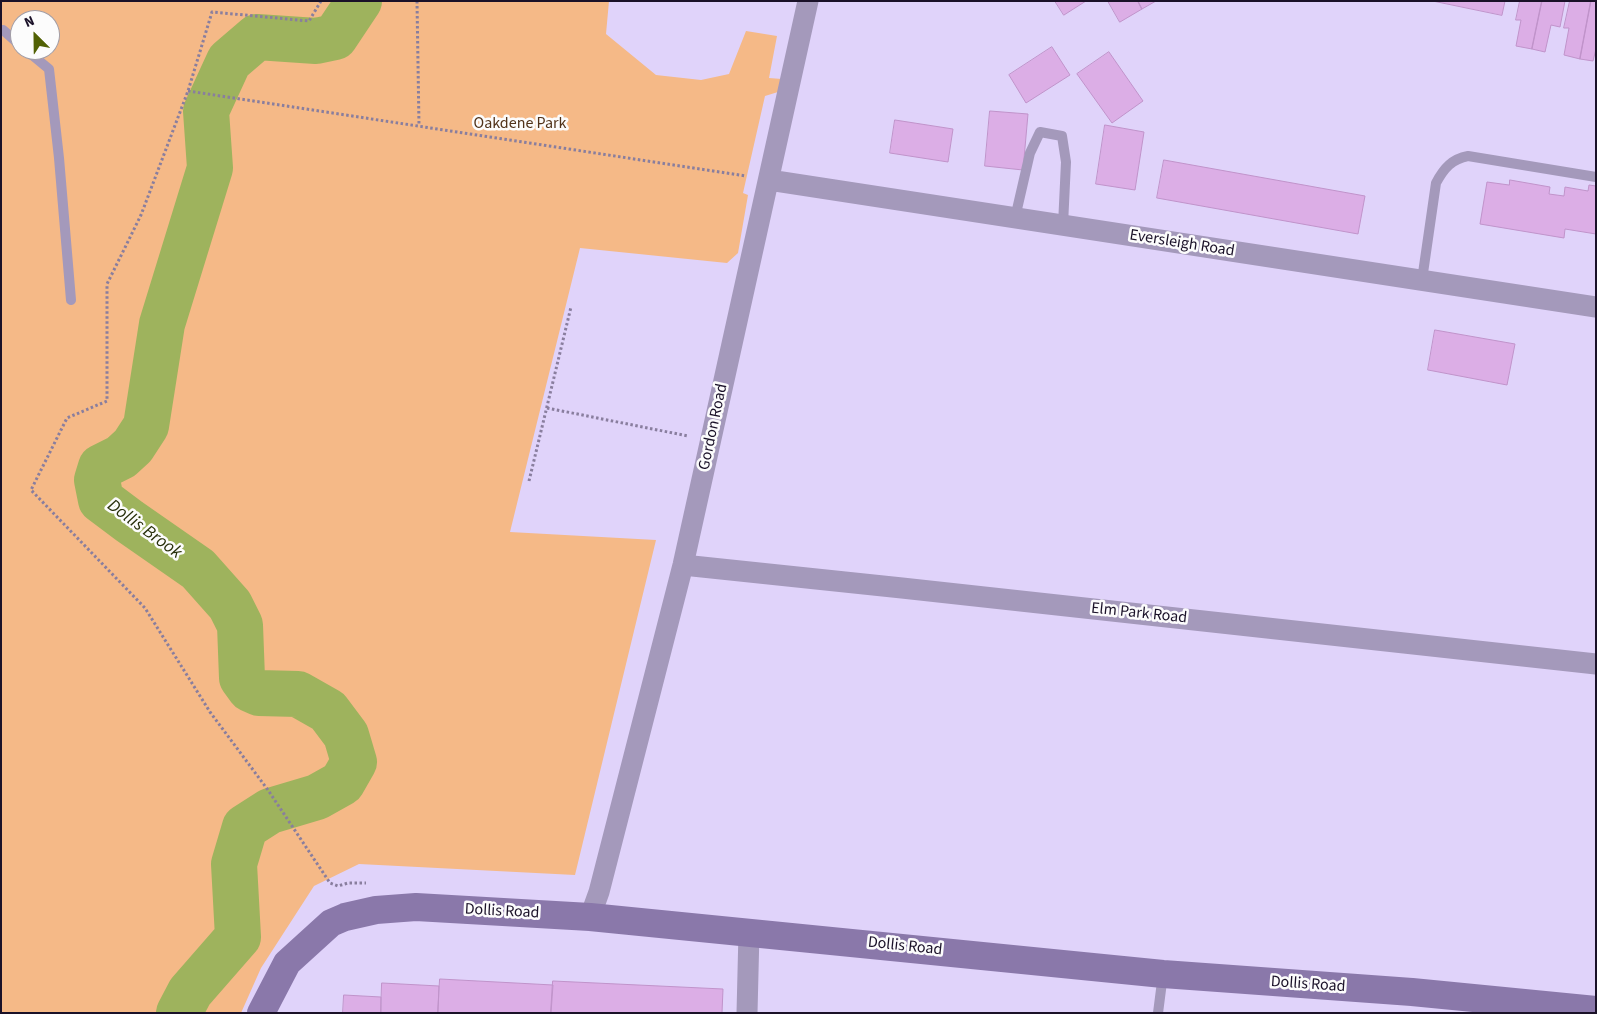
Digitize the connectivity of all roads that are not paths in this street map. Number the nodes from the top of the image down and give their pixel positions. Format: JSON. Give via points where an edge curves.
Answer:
{"nodes":[{"id":1,"x":808,"y":1,"type":"edge"},
{"id":2,"x":3,"y":30,"type":"dead end"},
{"id":3,"x":10,"y":36,"type":"edge"},
{"id":4,"x":38,"y":60,"type":"edge"},
{"id":5,"x":1596,"y":177,"type":"edge"},
{"id":6,"x":769,"y":180,"type":"junction"},
{"id":7,"x":1015,"y":218,"type":"junction"},
{"id":8,"x":1063,"y":225,"type":"junction"},
{"id":9,"x":1422,"y":280,"type":"junction"},
{"id":10,"x":72,"y":300,"type":"dead end"},
{"id":11,"x":1596,"y":307,"type":"edge"},
{"id":12,"x":683,"y":566,"type":"junction"},
{"id":13,"x":1596,"y":664,"type":"edge"},
{"id":14,"x":590,"y":917,"type":"junction"},
{"id":15,"x":749,"y":932,"type":"junction"},
{"id":16,"x":1162,"y":974,"type":"junction"},
{"id":17,"x":1596,"y":1010,"type":"edge"},
{"id":18,"x":261,"y":1013,"type":"edge"},
{"id":19,"x":747,"y":1013,"type":"edge"},
{"id":20,"x":1158,"y":1013,"type":"edge"}],
"edges":[{"from":1,"to":6,"type":"street","name":"Gordon Road"},
{"from":2,"to":3,"type":"lane"},
{"from":4,"to":10,"type":"lane","via":[[49,70]]},
{"from":5,"to":9,"type":"lane","via":[[1468,156],[1457,158],[1442,171],[1436,183]]},
{"from":6,"to":7,"type":"street","name":"Eversleigh Road"},
{"from":6,"to":12,"type":"street","name":"Gordon Road"},
{"from":7,"to":8,"type":"street","name":"Eversleigh Road"},
{"from":7,"to":8,"type":"lane","via":[[1030,153],[1040,132],[1062,136],[1066,162]]},
{"from":8,"to":9,"type":"street","name":"Eversleigh Road"},
{"from":9,"to":11,"type":"street","name":"Eversleigh Road"},
{"from":12,"to":13,"type":"street","name":"Elm Park Road"},
{"from":12,"to":14,"type":"street","name":"Gordon Road"},
{"from":14,"to":15,"type":"main road","name":"Dollis Road"},
{"from":14,"to":18,"type":"main road","name":"Dollis Road","via":[[416,907],[376,910],[346,917],[331,923],[287,962]]},
{"from":15,"to":16,"type":"main road","name":"Dollis Road"},
{"from":15,"to":19,"type":"street"},
{"from":16,"to":17,"type":"main road","name":"Dollis Road","via":[[1412,992]]},
{"from":16,"to":20,"type":"lane"}]}
